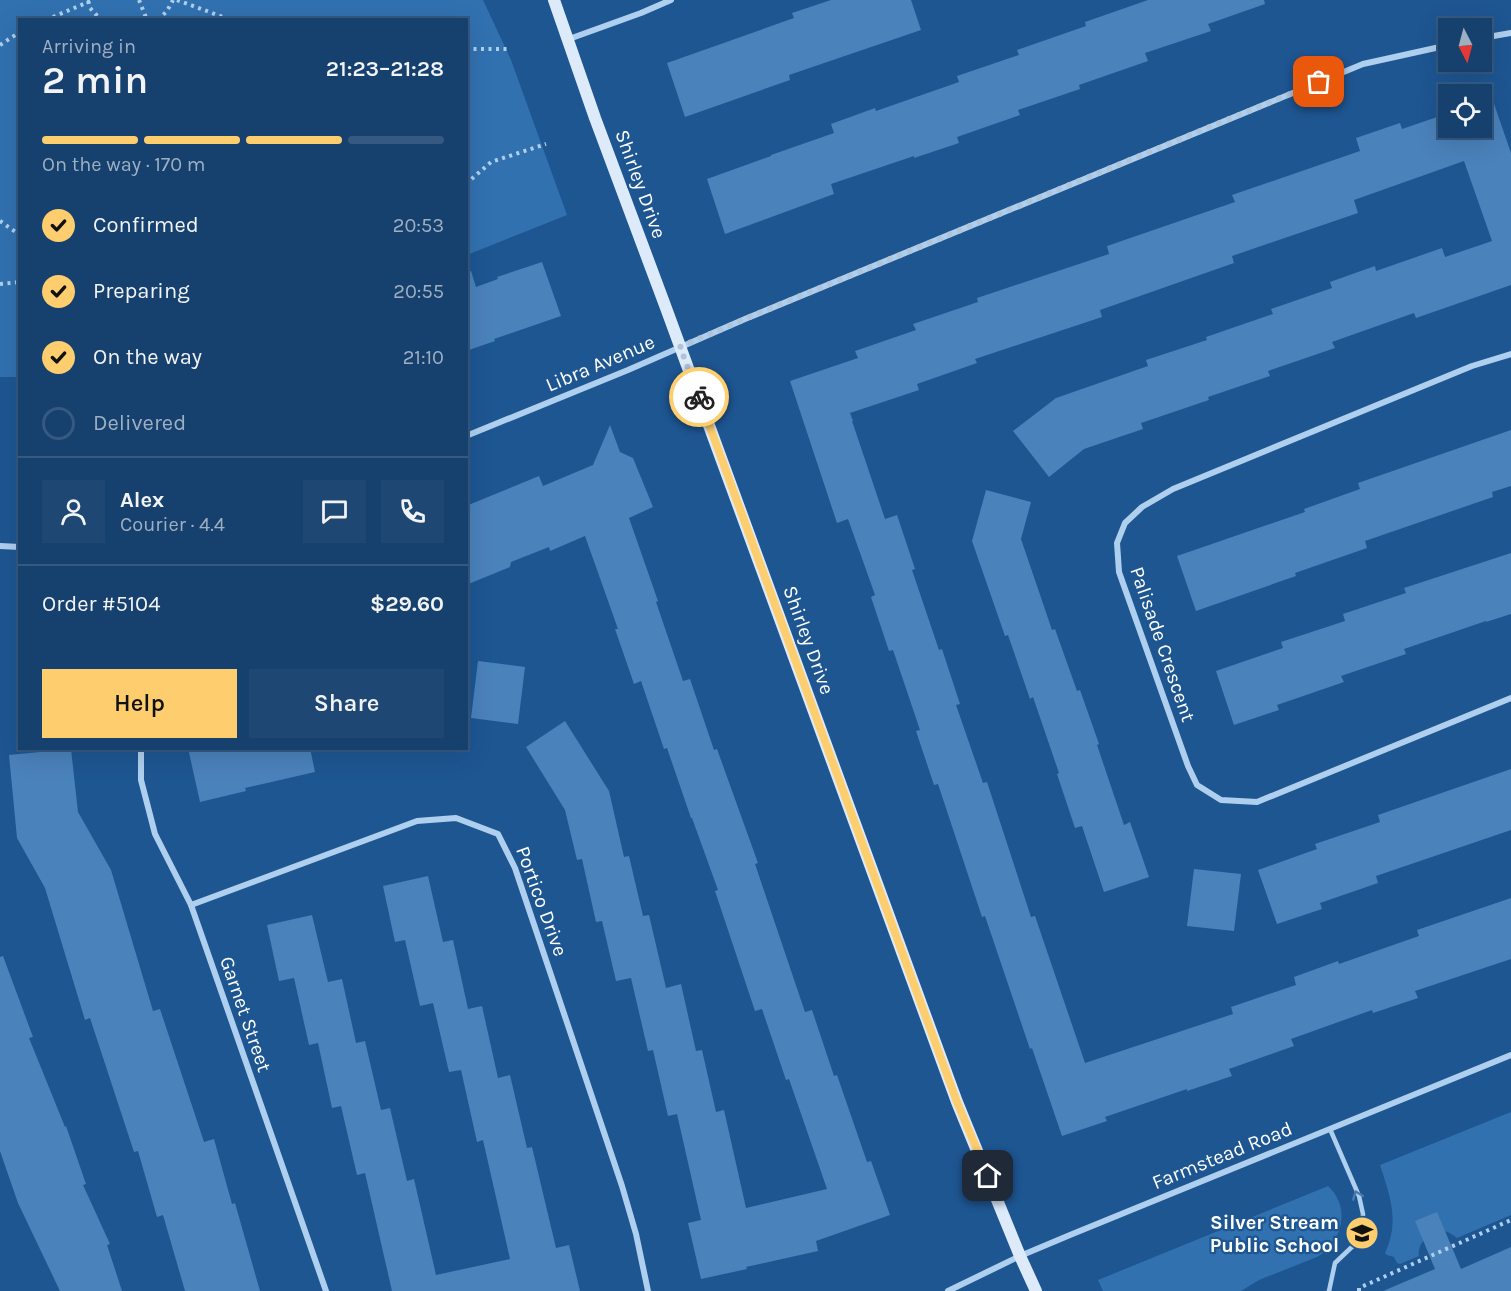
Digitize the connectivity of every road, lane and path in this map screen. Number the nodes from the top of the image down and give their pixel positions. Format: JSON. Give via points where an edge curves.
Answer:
{"nodes":[{"id":1,"x":93,"y":0,"type":"edge"},
{"id":2,"x":139,"y":0,"type":"edge"},
{"id":3,"x":175,"y":0,"type":"edge"},
{"id":4,"x":554,"y":0,"type":"edge"},
{"id":5,"x":671,"y":0,"type":"edge"},
{"id":6,"x":88,"y":1,"type":"edge"},
{"id":7,"x":50,"y":18,"type":"edge"},
{"id":8,"x":99,"y":18,"type":"edge"},
{"id":9,"x":146,"y":18,"type":"edge"},
{"id":10,"x":160,"y":18,"type":"edge"},
{"id":11,"x":225,"y":18,"type":"edge"},
{"id":12,"x":18,"y":33,"type":"edge"},
{"id":13,"x":1511,"y":33,"type":"edge"},
{"id":14,"x":1492,"y":36,"type":"edge"},
{"id":15,"x":569,"y":39,"type":"junction"},
{"id":16,"x":0,"y":45,"type":"edge"},
{"id":17,"x":1438,"y":47,"type":"edge"},
{"id":18,"x":468,"y":49,"type":"edge"},
{"id":19,"x":510,"y":49,"type":"dead end"},
{"id":20,"x":546,"y":144,"type":"dead end"},
{"id":21,"x":468,"y":182,"type":"edge"},
{"id":22,"x":0,"y":221,"type":"edge"},
{"id":23,"x":18,"y":234,"type":"edge"},
{"id":24,"x":18,"y":282,"type":"edge"},
{"id":25,"x":0,"y":284,"type":"edge"},
{"id":26,"x":680,"y":347,"type":"junction"},
{"id":27,"x":1511,"y":354,"type":"edge"},
{"id":28,"x":468,"y":435,"type":"edge"},
{"id":29,"x":0,"y":546,"type":"edge"},
{"id":30,"x":18,"y":547,"type":"edge"},
{"id":31,"x":1511,"y":698,"type":"edge"},
{"id":32,"x":141,"y":750,"type":"edge"},
{"id":33,"x":191,"y":905,"type":"junction"},
{"id":34,"x":1511,"y":1055,"type":"edge"},
{"id":35,"x":1330,"y":1129,"type":"junction"},
{"id":36,"x":1511,"y":1220,"type":"edge"},
{"id":37,"x":1020,"y":1256,"type":"junction"},
{"id":38,"x":326,"y":1291,"type":"edge"},
{"id":39,"x":648,"y":1291,"type":"edge"},
{"id":40,"x":948,"y":1291,"type":"edge"},
{"id":41,"x":1036,"y":1291,"type":"edge"},
{"id":42,"x":1329,"y":1291,"type":"edge"},
{"id":43,"x":1359,"y":1291,"type":"edge"}],
"edges":[{"from":1,"to":6,"type":"path"},
{"from":2,"to":9,"type":"path"},
{"from":3,"to":10,"type":"path"},
{"from":3,"to":11,"type":"path"},
{"from":4,"to":15,"type":"street","name":"Shirley Drive"},
{"from":5,"to":15,"type":"street"},
{"from":6,"to":7,"type":"path"},
{"from":6,"to":8,"type":"path"},
{"from":12,"to":16,"type":"path"},
{"from":13,"to":14,"type":"street"},
{"from":15,"to":26,"type":"street","name":"Shirley Drive"},
{"from":17,"to":26,"type":"street","name":"Libra Avenue","via":[[1363,64]]},
{"from":18,"to":19,"type":"path"},
{"from":20,"to":21,"type":"path","via":[[491,162]]},
{"from":22,"to":23,"type":"path"},
{"from":24,"to":25,"type":"path"},
{"from":26,"to":28,"type":"street","name":"Libra Avenue"},
{"from":26,"to":37,"type":"street","name":"Shirley Drive","via":[[957,1102]]},
{"from":27,"to":31,"type":"street","name":"Palisade Crescent","via":[[1472,366],[1173,489],[1142,507],[1125,524],[1117,543],[1119,572],[1188,766],[1197,785],[1221,800],[1257,802]]},
{"from":29,"to":30,"type":"street"},
{"from":32,"to":33,"type":"street","name":"Garnet Street","via":[[141,780],[155,834]]},
{"from":33,"to":38,"type":"street","name":"Garnet Street"},
{"from":33,"to":39,"type":"street","name":"Portico Drive","via":[[417,821],[456,818],[498,834],[515,868],[622,1186]]},
{"from":34,"to":35,"type":"street","name":"Farmstead Road"},
{"from":35,"to":37,"type":"street","name":"Farmstead Road"},
{"from":42,"to":35,"type":"lane","one_way":true,"via":[[1335,1263],[1355,1244],[1363,1214]]},
{"from":36,"to":43,"type":"path"},
{"from":37,"to":40,"type":"street","name":"Farmstead Road"},
{"from":37,"to":41,"type":"street","name":"Shirley Drive"}]}
